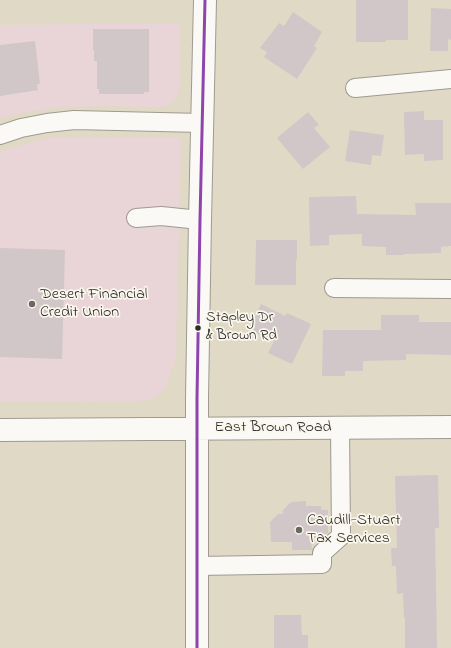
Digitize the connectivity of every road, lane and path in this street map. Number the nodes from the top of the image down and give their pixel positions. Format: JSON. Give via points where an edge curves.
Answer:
{"nodes":[{"id":1,"x":205,"y":0,"type":"edge"},
{"id":2,"x":451,"y":79,"type":"edge"},
{"id":3,"x":355,"y":88,"type":"dead end"},
{"id":4,"x":202,"y":123,"type":"junction"},
{"id":5,"x":0,"y":135,"type":"edge"},
{"id":6,"x":136,"y":218,"type":"dead end"},
{"id":7,"x":200,"y":220,"type":"junction"},
{"id":8,"x":334,"y":288,"type":"dead end"},
{"id":9,"x":451,"y":289,"type":"edge"},
{"id":10,"x":340,"y":427,"type":"junction"},
{"id":11,"x":451,"y":427,"type":"edge"},
{"id":12,"x":198,"y":428,"type":"junction"},
{"id":13,"x":0,"y":430,"type":"edge"},
{"id":14,"x":197,"y":566,"type":"junction"},
{"id":15,"x":197,"y":648,"type":"edge"}],
"edges":[{"from":1,"to":4,"type":"main road"},
{"from":2,"to":3,"type":"street"},
{"from":4,"to":5,"type":"street","via":[[74,120],[21,128]]},
{"from":4,"to":7,"type":"main road"},
{"from":6,"to":7,"type":"street","via":[[162,216]]},
{"from":7,"to":12,"type":"main road"},
{"from":8,"to":9,"type":"street"},
{"from":10,"to":11,"type":"main road","name":"East Brown Road"},
{"from":10,"to":12,"type":"main road","name":"East Brown Road"},
{"from":10,"to":14,"type":"street","via":[[341,536],[322,552],[322,564]]},
{"from":12,"to":13,"type":"main road","name":"East Brown Road"},
{"from":12,"to":14,"type":"main road"},
{"from":14,"to":15,"type":"main road"}]}
